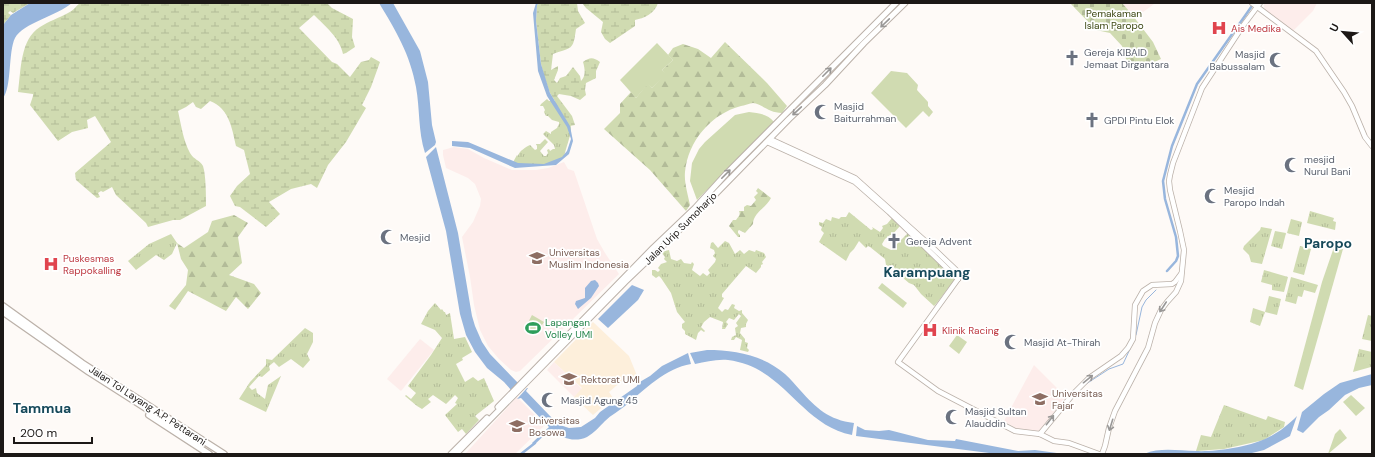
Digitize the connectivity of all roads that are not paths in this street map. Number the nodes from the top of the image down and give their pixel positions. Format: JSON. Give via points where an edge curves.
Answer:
{"nodes":[{"id":1,"x":896,"y":3,"type":"edge"},
{"id":2,"x":905,"y":3,"type":"edge"},
{"id":3,"x":1257,"y":4,"type":"edge"},
{"id":4,"x":862,"y":42,"type":"junction"},
{"id":5,"x":812,"y":88,"type":"junction"},
{"id":6,"x":817,"y":92,"type":"junction"},
{"id":7,"x":769,"y":140,"type":"junction"},
{"id":8,"x":1372,"y":146,"type":"edge"},
{"id":9,"x":639,"y":266,"type":"junction"},
{"id":10,"x":1181,"y":274,"type":"junction"},
{"id":11,"x":3,"y":306,"type":"edge"},
{"id":12,"x":3,"y":312,"type":"edge"},
{"id":13,"x":70,"y":357,"type":"junction"},
{"id":14,"x":100,"y":374,"type":"junction"},
{"id":15,"x":479,"y":429,"type":"junction"},
{"id":16,"x":1042,"y":435,"type":"junction"},
{"id":17,"x":1103,"y":453,"type":"edge"},
{"id":18,"x":209,"y":454,"type":"edge"},
{"id":19,"x":218,"y":454,"type":"edge"},
{"id":20,"x":224,"y":454,"type":"edge"},
{"id":21,"x":230,"y":454,"type":"edge"},
{"id":22,"x":451,"y":454,"type":"edge"},
{"id":23,"x":456,"y":454,"type":"edge"},
{"id":24,"x":1099,"y":454,"type":"edge"}],
"edges":[{"from":1,"to":4,"type":"highway","name":"Jalan Urip Sumoharjo"},
{"from":2,"to":4,"type":"highway","name":"Jalan Urip Sumoharjo","one_way":true},
{"from":3,"to":8,"type":"main road","via":[[1262,12],[1320,56],[1344,92],[1365,138]]},
{"from":3,"to":10,"type":"main road","via":[[1202,88],[1170,175],[1170,190],[1184,250]]},
{"from":5,"to":4,"type":"highway","name":"Jalan Urip Sumoharjo","one_way":true},
{"from":4,"to":6,"type":"highway","name":"Jalan Urip Sumoharjo"},
{"from":5,"to":6,"type":"highway"},
{"from":9,"to":5,"type":"highway","name":"Jalan Urip Sumoharjo","one_way":true},
{"from":6,"to":7,"type":"highway","name":"Jalan Urip Sumoharjo","one_way":true},
{"from":7,"to":9,"type":"highway","name":"Jalan Urip Sumoharjo"},
{"from":7,"to":16,"type":"main road","via":[[855,178],[959,273],[958,278],[898,362],[938,391],[1013,429]]},
{"from":9,"to":15,"type":"highway","name":"Jalan Urip Sumoharjo"},
{"from":16,"to":10,"type":"main road","one_way":true,"via":[[1074,393],[1089,378],[1128,349],[1133,339],[1135,305],[1148,286],[1172,284]]},
{"from":10,"to":17,"type":"main road","one_way":true,"via":[[1178,288],[1161,310],[1148,348],[1115,411]]},
{"from":11,"to":13,"type":"highway"},
{"from":12,"to":13,"type":"highway"},
{"from":13,"to":14,"type":"highway","name":"Jalan Tol Layang A.P. Pettarani"},
{"from":13,"to":18,"type":"highway","via":[[106,387]]},
{"from":13,"to":19,"type":"highway","name":"Jalan Tol Layang A.P. Pettarani","via":[[89,372]]},
{"from":14,"to":20,"type":"highway","name":"Jalan Tol Layang A.P. Pettarani"},
{"from":14,"to":21,"type":"highway","via":[[151,403]]},
{"from":15,"to":22,"type":"highway","name":"Jalan Urip Sumoharjo"},
{"from":15,"to":23,"type":"highway","name":"Jalan Urip Sumoharjo"},
{"from":16,"to":24,"type":"main road"}]}
